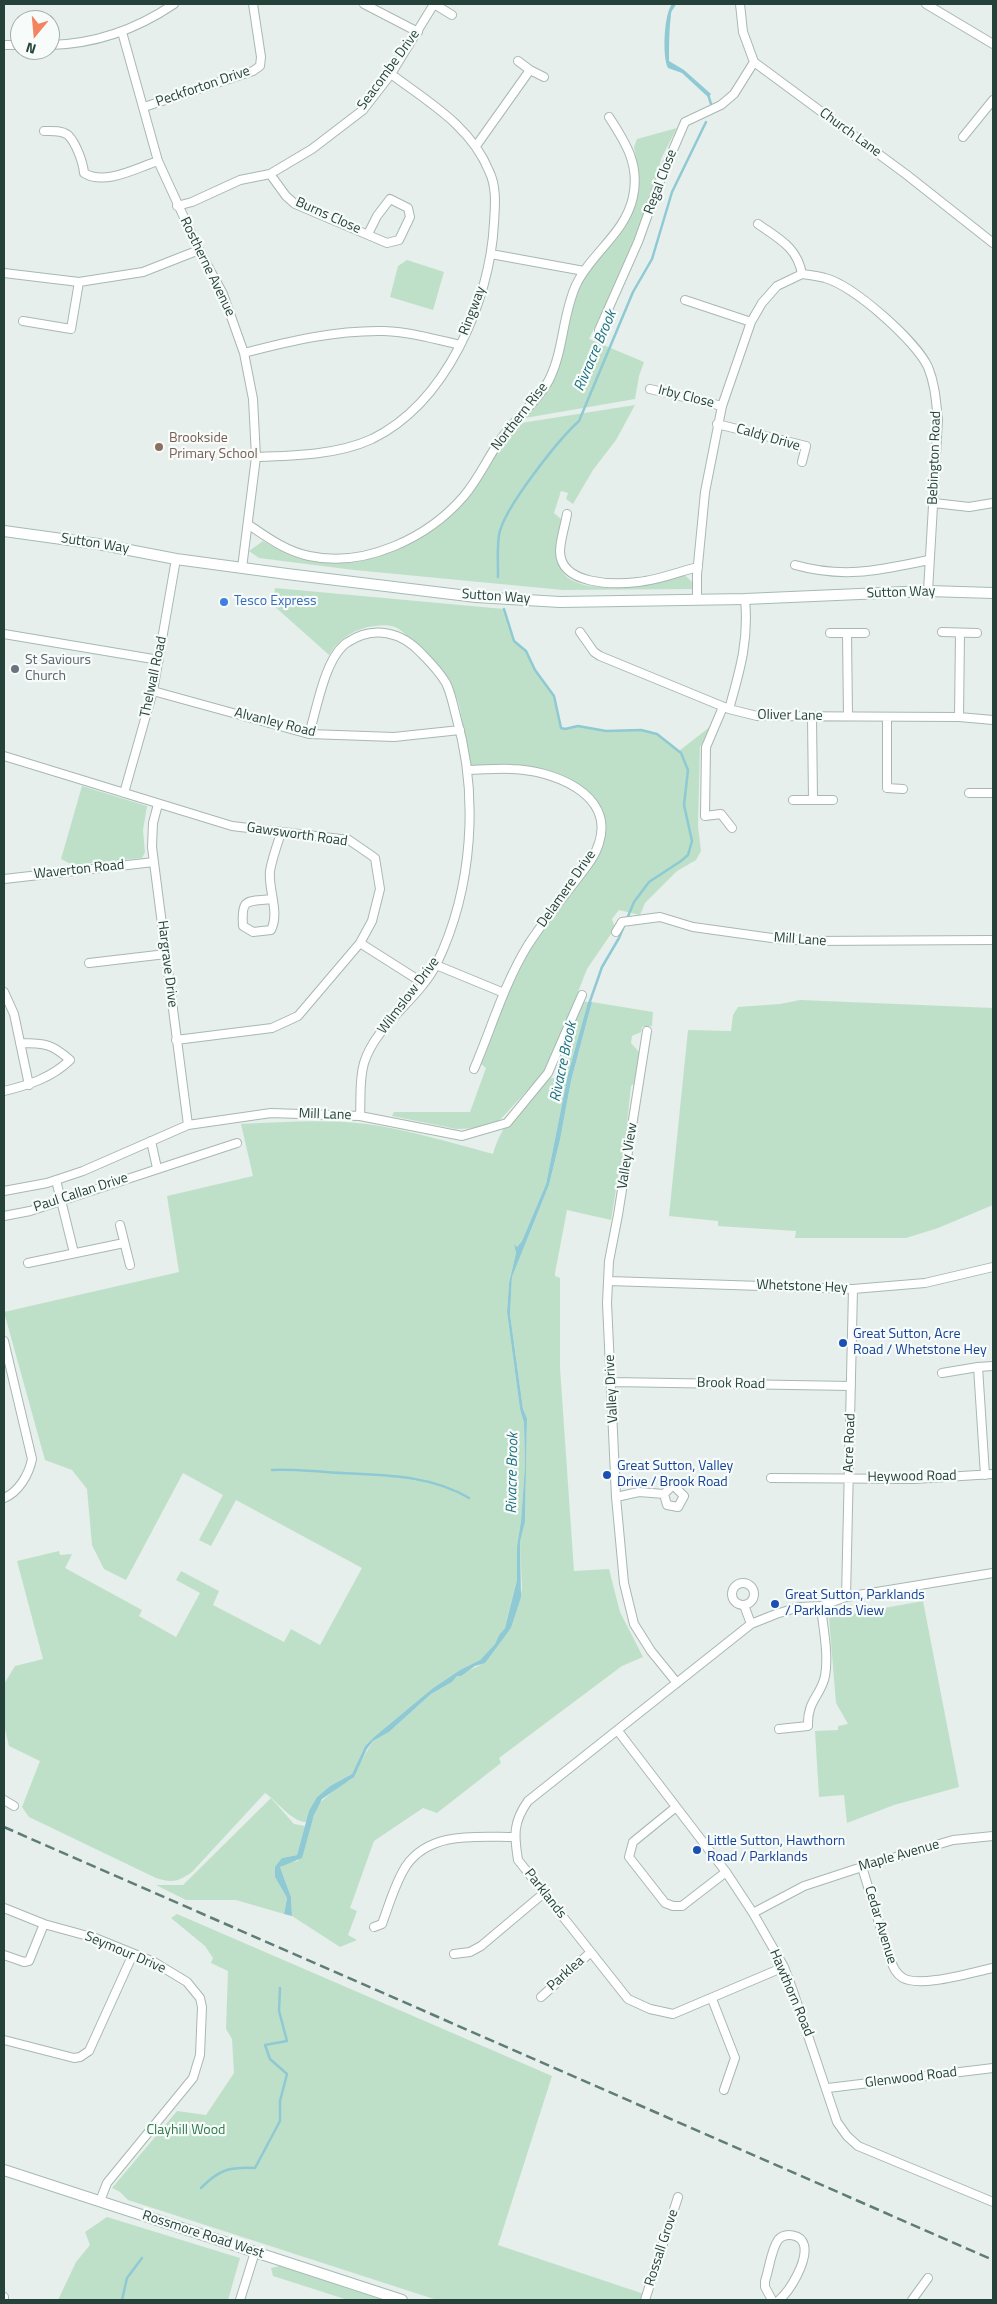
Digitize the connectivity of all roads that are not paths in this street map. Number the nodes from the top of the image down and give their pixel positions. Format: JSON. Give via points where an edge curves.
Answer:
{"nodes":[{"id":1,"x":174,"y":4,"type":"edge"},
{"id":2,"x":253,"y":4,"type":"edge"},
{"id":3,"x":364,"y":4,"type":"edge"},
{"id":4,"x":434,"y":4,"type":"edge"},
{"id":5,"x":740,"y":4,"type":"edge"},
{"id":6,"x":926,"y":4,"type":"edge"},
{"id":7,"x":452,"y":14,"type":"dead end"},
{"id":8,"x":122,"y":32,"type":"junction"},
{"id":9,"x":418,"y":32,"type":"junction"},
{"id":10,"x":60,"y":44,"type":"edge"},
{"id":11,"x":993,"y":44,"type":"edge"},
{"id":12,"x":518,"y":61,"type":"dead end"},
{"id":13,"x":754,"y":62,"type":"junction"},
{"id":14,"x":530,"y":70,"type":"junction"},
{"id":15,"x":391,"y":74,"type":"junction"},
{"id":16,"x":544,"y":77,"type":"dead end"},
{"id":17,"x":993,"y":100,"type":"edge"},
{"id":18,"x":144,"y":107,"type":"junction"},
{"id":19,"x":609,"y":117,"type":"dead end"},
{"id":20,"x":44,"y":131,"type":"dead end"},
{"id":21,"x":963,"y":137,"type":"dead end"},
{"id":22,"x":476,"y":146,"type":"junction"},
{"id":23,"x":158,"y":161,"type":"junction"},
{"id":24,"x":270,"y":174,"type":"junction"},
{"id":25,"x":177,"y":206,"type":"junction"},
{"id":26,"x":758,"y":224,"type":"dead end"},
{"id":27,"x":368,"y":234,"type":"junction"},
{"id":28,"x":993,"y":243,"type":"edge"},
{"id":29,"x":199,"y":250,"type":"junction"},
{"id":30,"x":491,"y":254,"type":"junction"},
{"id":31,"x":584,"y":271,"type":"junction"},
{"id":32,"x":4,"y":274,"type":"edge"},
{"id":33,"x":802,"y":274,"type":"junction"},
{"id":34,"x":79,"y":282,"type":"junction"},
{"id":35,"x":686,"y":300,"type":"dead end"},
{"id":36,"x":23,"y":321,"type":"dead end"},
{"id":37,"x":751,"y":322,"type":"junction"},
{"id":38,"x":598,"y":330,"type":"dead end"},
{"id":39,"x":460,"y":344,"type":"junction"},
{"id":40,"x":244,"y":353,"type":"junction"},
{"id":41,"x":650,"y":389,"type":"dead end"},
{"id":42,"x":722,"y":406,"type":"junction"},
{"id":43,"x":717,"y":424,"type":"junction"},
{"id":44,"x":256,"y":457,"type":"junction"},
{"id":45,"x":802,"y":462,"type":"dead end"},
{"id":46,"x":934,"y":503,"type":"junction"},
{"id":47,"x":993,"y":503,"type":"edge"},
{"id":48,"x":567,"y":514,"type":"dead end"},
{"id":49,"x":249,"y":525,"type":"junction"},
{"id":50,"x":4,"y":531,"type":"edge"},
{"id":51,"x":176,"y":559,"type":"junction"},
{"id":52,"x":929,"y":560,"type":"junction"},
{"id":53,"x":795,"y":565,"type":"dead end"},
{"id":54,"x":698,"y":567,"type":"junction"},
{"id":55,"x":242,"y":568,"type":"junction"},
{"id":56,"x":928,"y":591,"type":"junction"},
{"id":57,"x":993,"y":593,"type":"edge"},
{"id":58,"x":745,"y":599,"type":"junction"},
{"id":59,"x":697,"y":600,"type":"junction"},
{"id":60,"x":580,"y":632,"type":"dead end"},
{"id":61,"x":942,"y":632,"type":"dead end"},
{"id":62,"x":830,"y":633,"type":"dead end"},
{"id":63,"x":847,"y":633,"type":"junction"},
{"id":64,"x":865,"y":633,"type":"dead end"},
{"id":65,"x":960,"y":633,"type":"junction"},
{"id":66,"x":977,"y":633,"type":"dead end"},
{"id":67,"x":4,"y":634,"type":"edge"},
{"id":68,"x":159,"y":660,"type":"junction"},
{"id":69,"x":153,"y":691,"type":"junction"},
{"id":70,"x":726,"y":708,"type":"junction"},
{"id":71,"x":848,"y":716,"type":"junction"},
{"id":72,"x":812,"y":717,"type":"junction"},
{"id":73,"x":960,"y":717,"type":"junction"},
{"id":74,"x":887,"y":718,"type":"junction"},
{"id":75,"x":993,"y":720,"type":"edge"},
{"id":76,"x":460,"y":730,"type":"junction"},
{"id":77,"x":309,"y":734,"type":"junction"},
{"id":78,"x":4,"y":756,"type":"edge"},
{"id":79,"x":467,"y":770,"type":"junction"},
{"id":80,"x":903,"y":789,"type":"dead end"},
{"id":81,"x":124,"y":793,"type":"junction"},
{"id":82,"x":969,"y":793,"type":"dead end"},
{"id":83,"x":993,"y":793,"type":"edge"},
{"id":84,"x":793,"y":800,"type":"dead end"},
{"id":85,"x":813,"y":800,"type":"junction"},
{"id":86,"x":833,"y":800,"type":"dead end"},
{"id":87,"x":158,"y":804,"type":"junction"},
{"id":88,"x":732,"y":828,"type":"dead end"},
{"id":89,"x":280,"y":833,"type":"junction"},
{"id":90,"x":154,"y":862,"type":"junction"},
{"id":91,"x":4,"y":879,"type":"edge"},
{"id":92,"x":272,"y":899,"type":"junction"},
{"id":93,"x":616,"y":932,"type":"dead end"},
{"id":94,"x":993,"y":940,"type":"edge"},
{"id":95,"x":360,"y":943,"type":"junction"},
{"id":96,"x":166,"y":954,"type":"junction"},
{"id":97,"x":88,"y":963,"type":"dead end"},
{"id":98,"x":436,"y":965,"type":"junction"},
{"id":99,"x":422,"y":983,"type":"junction"},
{"id":100,"x":4,"y":992,"type":"edge"},
{"id":101,"x":504,"y":993,"type":"junction"},
{"id":102,"x":582,"y":995,"type":"dead end"},
{"id":103,"x":647,"y":1031,"type":"dead end"},
{"id":104,"x":176,"y":1040,"type":"junction"},
{"id":105,"x":20,"y":1043,"type":"junction"},
{"id":106,"x":474,"y":1070,"type":"dead end"},
{"id":107,"x":29,"y":1085,"type":"junction"},
{"id":108,"x":4,"y":1091,"type":"edge"},
{"id":109,"x":360,"y":1116,"type":"junction"},
{"id":110,"x":188,"y":1125,"type":"junction"},
{"id":111,"x":151,"y":1141,"type":"junction"},
{"id":112,"x":237,"y":1143,"type":"dead end"},
{"id":113,"x":158,"y":1168,"type":"junction"},
{"id":114,"x":56,"y":1180,"type":"junction"},
{"id":115,"x":4,"y":1191,"type":"edge"},
{"id":116,"x":61,"y":1200,"type":"junction"},
{"id":117,"x":4,"y":1216,"type":"edge"},
{"id":118,"x":120,"y":1225,"type":"dead end"},
{"id":119,"x":124,"y":1243,"type":"junction"},
{"id":120,"x":74,"y":1253,"type":"junction"},
{"id":121,"x":28,"y":1263,"type":"dead end"},
{"id":122,"x":130,"y":1265,"type":"dead end"},
{"id":123,"x":993,"y":1267,"type":"edge"},
{"id":124,"x":608,"y":1281,"type":"junction"},
{"id":125,"x":853,"y":1289,"type":"junction"},
{"id":126,"x":4,"y":1341,"type":"edge"},
{"id":127,"x":993,"y":1366,"type":"edge"},
{"id":128,"x":978,"y":1367,"type":"junction"},
{"id":129,"x":942,"y":1373,"type":"dead end"},
{"id":130,"x":612,"y":1382,"type":"junction"},
{"id":131,"x":851,"y":1386,"type":"junction"},
{"id":132,"x":989,"y":1475,"type":"edge"},
{"id":133,"x":771,"y":1478,"type":"dead end"},
{"id":134,"x":849,"y":1478,"type":"junction"},
{"id":135,"x":664,"y":1494,"type":"dead end"},
{"id":136,"x":616,"y":1497,"type":"junction"},
{"id":137,"x":4,"y":1498,"type":"edge"},
{"id":138,"x":993,"y":1573,"type":"edge"},
{"id":139,"x":846,"y":1597,"type":"junction"},
{"id":140,"x":744,"y":1605,"type":"dead end"},
{"id":141,"x":821,"y":1606,"type":"junction"},
{"id":142,"x":751,"y":1624,"type":"junction"},
{"id":143,"x":677,"y":1683,"type":"junction"},
{"id":144,"x":778,"y":1729,"type":"dead end"},
{"id":145,"x":618,"y":1731,"type":"junction"},
{"id":146,"x":4,"y":1800,"type":"edge"},
{"id":147,"x":14,"y":1806,"type":"dead end"},
{"id":148,"x":676,"y":1807,"type":"junction"},
{"id":149,"x":993,"y":1836,"type":"edge"},
{"id":150,"x":514,"y":1837,"type":"junction"},
{"id":151,"x":862,"y":1867,"type":"junction"},
{"id":152,"x":726,"y":1872,"type":"junction"},
{"id":153,"x":544,"y":1892,"type":"junction"},
{"id":154,"x":4,"y":1908,"type":"edge"},
{"id":155,"x":753,"y":1913,"type":"junction"},
{"id":156,"x":44,"y":1924,"type":"junction"},
{"id":157,"x":374,"y":1927,"type":"dead end"},
{"id":158,"x":591,"y":1952,"type":"junction"},
{"id":159,"x":133,"y":1954,"type":"junction"},
{"id":160,"x":454,"y":1954,"type":"dead end"},
{"id":161,"x":4,"y":1956,"type":"edge"},
{"id":162,"x":784,"y":1967,"type":"junction"},
{"id":163,"x":993,"y":1968,"type":"edge"},
{"id":164,"x":541,"y":1997,"type":"dead end"},
{"id":165,"x":712,"y":1999,"type":"junction"},
{"id":166,"x":4,"y":2040,"type":"edge"},
{"id":167,"x":993,"y":2068,"type":"edge"},
{"id":168,"x":828,"y":2088,"type":"junction"},
{"id":169,"x":724,"y":2090,"type":"dead end"},
{"id":170,"x":4,"y":2170,"type":"edge"},
{"id":171,"x":678,"y":2197,"type":"dead end"},
{"id":172,"x":100,"y":2201,"type":"junction"},
{"id":173,"x":993,"y":2202,"type":"edge"},
{"id":174,"x":256,"y":2252,"type":"junction"},
{"id":175,"x":928,"y":2278,"type":"dead end"},
{"id":176,"x":240,"y":2300,"type":"edge"},
{"id":177,"x":402,"y":2300,"type":"edge"},
{"id":178,"x":645,"y":2300,"type":"edge"},
{"id":179,"x":772,"y":2300,"type":"edge"},
{"id":180,"x":779,"y":2300,"type":"edge"},
{"id":181,"x":912,"y":2300,"type":"edge"}],
"edges":[{"from":1,"to":8,"type":"street"},
{"from":2,"to":18,"type":"street","name":"Peckforton Drive","via":[[260,66]]},
{"from":3,"to":9,"type":"street"},
{"from":4,"to":7,"type":"street","name":"Seacombe Drive"},
{"from":4,"to":9,"type":"street","name":"Seacombe Drive"},
{"from":5,"to":13,"type":"street","via":[[743,32]]},
{"from":6,"to":11,"type":"street"},
{"from":8,"to":10,"type":"street"},
{"from":8,"to":18,"type":"street","name":"Rostherne Avenue"},
{"from":9,"to":15,"type":"street","name":"Seacombe Drive"},
{"from":12,"to":14,"type":"street"},
{"from":13,"to":28,"type":"street","name":"Church Lane","via":[[914,180]]},
{"from":13,"to":38,"type":"street","name":"Regal Close","via":[[734,94],[722,106],[685,122],[638,242]]},
{"from":14,"to":16,"type":"street"},
{"from":14,"to":22,"type":"street"},
{"from":15,"to":22,"type":"street","name":"Ringway","via":[[449,118]]},
{"from":15,"to":24,"type":"street","name":"Seacombe Drive","via":[[363,110],[304,155]]},
{"from":17,"to":21,"type":"street"},
{"from":18,"to":23,"type":"street","name":"Rostherne Avenue"},
{"from":19,"to":31,"type":"street","name":"Northern Rise","via":[[632,157],[635,175],[633,197],[622,224]]},
{"from":20,"to":23,"type":"street","via":[[67,135],[84,173],[90,177],[105,178]]},
{"from":22,"to":30,"type":"street","name":"Ringway","via":[[490,172],[494,189]]},
{"from":23,"to":25,"type":"street","name":"Rostherne Avenue"},
{"from":24,"to":25,"type":"street","name":"Seacombe Drive","via":[[240,180]]},
{"from":24,"to":27,"type":"street","name":"Burns Close","via":[[295,204]]},
{"from":25,"to":29,"type":"street","name":"Rostherne Avenue"},
{"from":26,"to":33,"type":"street","via":[[792,248]]},
{"from":27,"to":27,"type":"street","name":"Burns Close","via":[[376,216],[390,199],[408,208],[410,217],[399,240],[387,243]]},
{"from":29,"to":34,"type":"street","via":[[143,272]]},
{"from":29,"to":40,"type":"street","name":"Rostherne Avenue","via":[[223,294]]},
{"from":30,"to":31,"type":"street"},
{"from":30,"to":39,"type":"street","name":"Ringway","via":[[482,294]]},
{"from":31,"to":49,"type":"street","name":"Northern Rise","via":[[565,312],[560,346],[549,379],[506,433],[465,495],[423,532],[386,550],[336,558],[310,556],[280,546]]},
{"from":32,"to":34,"type":"street"},
{"from":33,"to":37,"type":"street","via":[[777,286]]},
{"from":33,"to":46,"type":"street","name":"Bebington Road","via":[[826,278],[852,292],[887,320],[914,347],[927,366],[936,395],[938,420]]},
{"from":34,"to":36,"type":"street","via":[[71,329]]},
{"from":35,"to":37,"type":"street"},
{"from":37,"to":42,"type":"street"},
{"from":39,"to":40,"type":"street","via":[[385,331],[298,339]]},
{"from":39,"to":44,"type":"street","name":"Ringway","via":[[428,395],[411,412],[372,439],[302,456]]},
{"from":40,"to":44,"type":"street","name":"Rostherne Avenue","via":[[253,399]]},
{"from":41,"to":42,"type":"street","name":"Irby Close"},
{"from":42,"to":43,"type":"street"},
{"from":43,"to":45,"type":"street","name":"Caldy Drive","via":[[806,446]]},
{"from":43,"to":54,"type":"street","via":[[705,492]]},
{"from":44,"to":49,"type":"street","name":"Rostherne Avenue"},
{"from":46,"to":47,"type":"street","via":[[969,507]]},
{"from":46,"to":52,"type":"street","name":"Bebington Road"},
{"from":48,"to":54,"type":"street","via":[[560,553],[569,572],[579,578],[638,582]]},
{"from":49,"to":55,"type":"street","name":"Rostherne Avenue"},
{"from":50,"to":51,"type":"main road","name":"Sutton Way"},
{"from":51,"to":55,"type":"main road","name":"Sutton Way"},
{"from":51,"to":68,"type":"street","name":"Thelwall Road"},
{"from":52,"to":53,"type":"street","via":[[860,574]]},
{"from":52,"to":56,"type":"street","name":"Bebington Road"},
{"from":54,"to":59,"type":"street"},
{"from":55,"to":59,"type":"main road","name":"Sutton Way","via":[[476,597],[560,602]]},
{"from":56,"to":57,"type":"main road","name":"Sutton Way"},
{"from":56,"to":58,"type":"main road","name":"Sutton Way"},
{"from":58,"to":59,"type":"main road","name":"Sutton Way"},
{"from":58,"to":70,"type":"street","via":[[748,624],[745,652]]},
{"from":60,"to":70,"type":"street","name":"Oliver Lane","via":[[600,656]]},
{"from":61,"to":65,"type":"street"},
{"from":62,"to":63,"type":"street"},
{"from":63,"to":64,"type":"street"},
{"from":63,"to":71,"type":"street"},
{"from":65,"to":66,"type":"street"},
{"from":65,"to":73,"type":"street"},
{"from":67,"to":68,"type":"street"},
{"from":68,"to":69,"type":"street","name":"Thelwall Road"},
{"from":69,"to":77,"type":"street","name":"Alvanley Road"},
{"from":69,"to":81,"type":"street","name":"Thelwall Road"},
{"from":70,"to":72,"type":"street","name":"Oliver Lane","via":[[757,716]]},
{"from":70,"to":88,"type":"street","via":[[706,747],[705,816],[721,814]]},
{"from":71,"to":72,"type":"street","name":"Oliver Lane"},
{"from":71,"to":74,"type":"street","name":"Oliver Lane"},
{"from":72,"to":85,"type":"street"},
{"from":73,"to":74,"type":"street","name":"Oliver Lane"},
{"from":73,"to":75,"type":"street","name":"Oliver Lane"},
{"from":74,"to":80,"type":"street","via":[[887,788]]},
{"from":76,"to":77,"type":"street","name":"Alvanley Road","via":[[394,737]]},
{"from":76,"to":77,"type":"street","name":"Wilmslow Drive","via":[[445,681],[421,652],[401,637],[382,631],[365,633],[347,642],[337,652]]},
{"from":76,"to":79,"type":"street","name":"Wilmslow Drive"},
{"from":78,"to":81,"type":"street","name":"Gawsworth Road"},
{"from":79,"to":98,"type":"street","name":"Wilmslow Drive","via":[[469,812],[464,882]]},
{"from":79,"to":101,"type":"street","name":"Delamere Drive","via":[[513,769],[560,779],[589,797],[595,805],[602,831],[587,867],[529,944]]},
{"from":81,"to":87,"type":"street","name":"Gawsworth Road"},
{"from":82,"to":83,"type":"street"},
{"from":84,"to":85,"type":"street"},
{"from":85,"to":86,"type":"street"},
{"from":87,"to":89,"type":"street","name":"Gawsworth Road","via":[[232,826]]},
{"from":87,"to":90,"type":"street","name":"Hargrave Drive","via":[[153,824]]},
{"from":89,"to":92,"type":"street","via":[[270,872]]},
{"from":89,"to":95,"type":"street","name":"Gawsworth Road","via":[[349,840],[375,858],[380,889],[372,921]]},
{"from":90,"to":91,"type":"street","name":"Waverton Road"},
{"from":90,"to":96,"type":"street","name":"Hargrave Drive"},
{"from":92,"to":92,"type":"street","via":[[274,924],[271,930],[254,932],[243,926],[244,905]]},
{"from":93,"to":94,"type":"street","name":"Mill Lane","via":[[622,922],[660,916],[693,927],[779,939],[882,942]]},
{"from":95,"to":99,"type":"street"},
{"from":95,"to":104,"type":"street","name":"Gawsworth Road","via":[[308,1005],[287,1022],[272,1028]]},
{"from":96,"to":97,"type":"street"},
{"from":96,"to":104,"type":"street","name":"Hargrave Drive"},
{"from":98,"to":99,"type":"street","name":"Wilmslow Drive"},
{"from":98,"to":101,"type":"street"},
{"from":99,"to":109,"type":"street","name":"Wilmslow Drive","via":[[370,1049],[362,1074]]},
{"from":100,"to":105,"type":"street","via":[[14,1014]]},
{"from":101,"to":106,"type":"street","name":"Delamere Drive"},
{"from":102,"to":109,"type":"street","name":"Mill Lane","via":[[548,1074],[507,1123],[462,1136]]},
{"from":103,"to":124,"type":"street","name":"Valley View"},
{"from":104,"to":110,"type":"street","name":"Hargrave Drive"},
{"from":105,"to":107,"type":"street"},
{"from":105,"to":107,"type":"street","via":[[55,1047],[70,1060],[53,1075]]},
{"from":107,"to":108,"type":"street"},
{"from":109,"to":110,"type":"street","name":"Mill Lane","via":[[271,1113]]},
{"from":110,"to":111,"type":"street","name":"Mill Lane"},
{"from":111,"to":113,"type":"street"},
{"from":111,"to":114,"type":"street","name":"Mill Lane"},
{"from":112,"to":113,"type":"street","name":"Paul Callan Drive"},
{"from":113,"to":116,"type":"street","name":"Paul Callan Drive"},
{"from":114,"to":115,"type":"street","name":"Mill Lane"},
{"from":114,"to":116,"type":"street"},
{"from":116,"to":117,"type":"street","name":"Paul Callan Drive"},
{"from":116,"to":120,"type":"street"},
{"from":118,"to":119,"type":"street"},
{"from":119,"to":120,"type":"street"},
{"from":119,"to":122,"type":"street"},
{"from":120,"to":121,"type":"street"},
{"from":123,"to":125,"type":"street","name":"Whetstone Hey","via":[[925,1283]]},
{"from":124,"to":125,"type":"street","name":"Whetstone Hey"},
{"from":124,"to":130,"type":"street","name":"Valley Drive"},
{"from":125,"to":131,"type":"street","name":"Acre Road"},
{"from":126,"to":137,"type":"street","via":[[32,1459],[24,1480]]},
{"from":127,"to":128,"type":"street"},
{"from":128,"to":129,"type":"street"},
{"from":128,"to":132,"type":"street"},
{"from":130,"to":131,"type":"street","name":"Brook Road"},
{"from":130,"to":136,"type":"street","name":"Valley Drive"},
{"from":131,"to":134,"type":"street","name":"Acre Road"},
{"from":132,"to":134,"type":"street","name":"Heywood Road"},
{"from":133,"to":134,"type":"street","name":"Heywood Road"},
{"from":134,"to":139,"type":"street","name":"Acre Road"},
{"from":135,"to":136,"type":"street","via":[[639,1492]]},
{"from":136,"to":143,"type":"street","name":"Valley Drive","via":[[624,1583],[634,1624]]},
{"from":138,"to":139,"type":"street","name":"Parklands"},
{"from":139,"to":141,"type":"street","name":"Parklands"},
{"from":140,"to":142,"type":"street"},
{"from":141,"to":142,"type":"street","name":"Parklands","via":[[800,1607]]},
{"from":141,"to":144,"type":"street","via":[[826,1666],[822,1684],[808,1714],[808,1726]]},
{"from":142,"to":143,"type":"street","name":"Parklands"},
{"from":143,"to":145,"type":"street","name":"Parklands"},
{"from":145,"to":148,"type":"street","name":"Hawthorn Road"},
{"from":145,"to":150,"type":"street","name":"Parklands","via":[[528,1801],[518,1816]]},
{"from":146,"to":147,"type":"street"},
{"from":148,"to":152,"type":"street","name":"Hawthorn Road"},
{"from":148,"to":152,"type":"street","via":[[632,1842],[629,1857],[665,1903],[673,1906],[682,1906]]},
{"from":149,"to":151,"type":"street","name":"Maple Avenue","via":[[953,1840]]},
{"from":150,"to":153,"type":"street","name":"Parklands","via":[[518,1860]]},
{"from":150,"to":157,"type":"street","via":[[457,1838],[421,1850],[406,1867],[382,1924]]},
{"from":151,"to":155,"type":"street","name":"Maple Avenue","via":[[804,1886]]},
{"from":151,"to":163,"type":"street","name":"Cedar Avenue","via":[[894,1970],[904,1978],[927,1980]]},
{"from":152,"to":155,"type":"street","name":"Hawthorn Road"},
{"from":153,"to":158,"type":"street","name":"Parklands"},
{"from":153,"to":160,"type":"street","via":[[481,1946],[470,1952]]},
{"from":154,"to":156,"type":"street","name":"Seymour Drive"},
{"from":155,"to":162,"type":"street","name":"Hawthorn Road"},
{"from":156,"to":159,"type":"street","name":"Seymour Drive","via":[[95,1938]]},
{"from":156,"to":161,"type":"street","via":[[29,1961]]},
{"from":158,"to":164,"type":"street","name":"Parklea"},
{"from":158,"to":165,"type":"street","name":"Parklands","via":[[628,1999],[650,2009],[673,2014]]},
{"from":159,"to":166,"type":"street","via":[[86,2055],[74,2058]]},
{"from":159,"to":172,"type":"street","name":"Seymour Drive","via":[[154,1962],[187,1982],[200,1998],[200,2055],[193,2078],[107,2183]]},
{"from":162,"to":165,"type":"street","name":"Parklands"},
{"from":162,"to":168,"type":"street","name":"Hawthorn Road"},
{"from":165,"to":169,"type":"street","via":[[735,2058]]},
{"from":167,"to":168,"type":"street","name":"Glenwood Road"},
{"from":168,"to":173,"type":"street","name":"Hawthorn Road","via":[[837,2122],[858,2146]]},
{"from":170,"to":172,"type":"main road","name":"Rossmore Road West"},
{"from":171,"to":178,"type":"street","name":"Rossall Grove"},
{"from":172,"to":174,"type":"main road","name":"Rossmore Road West"},
{"from":174,"to":176,"type":"street"},
{"from":174,"to":177,"type":"main road","name":"Rossmore Road West"},
{"from":175,"to":181,"type":"street"},
{"from":179,"to":180,"type":"street","via":[[765,2282],[776,2247],[779,2240],[795,2235],[804,2245],[802,2257],[791,2289]]}]}
